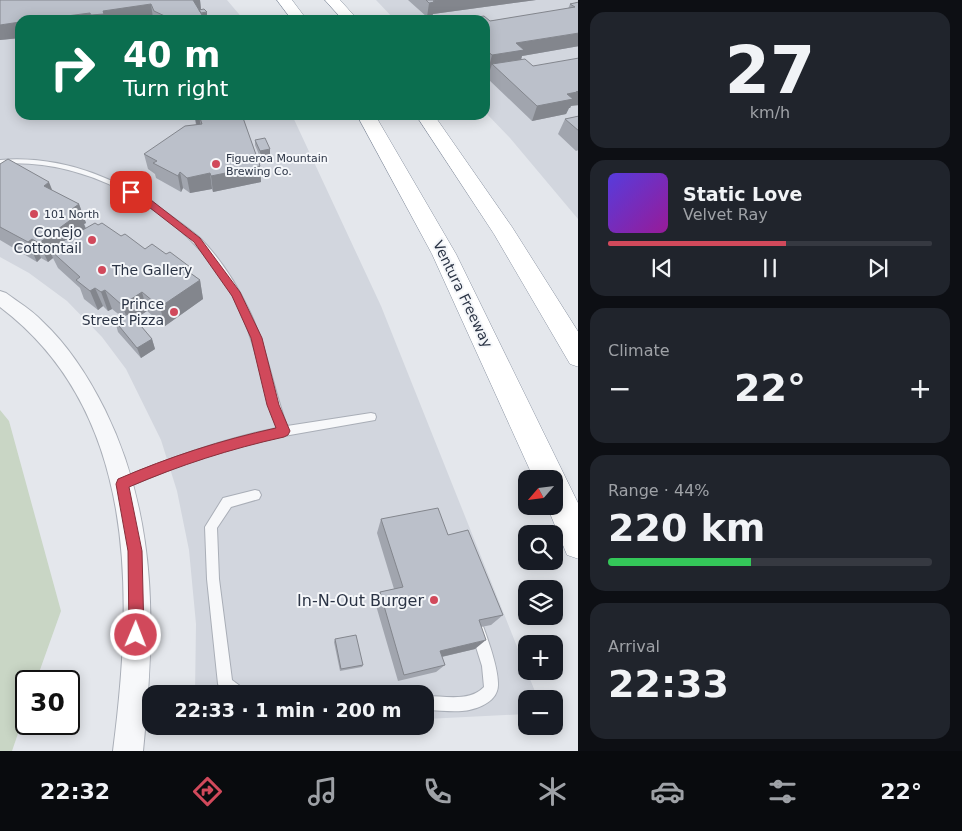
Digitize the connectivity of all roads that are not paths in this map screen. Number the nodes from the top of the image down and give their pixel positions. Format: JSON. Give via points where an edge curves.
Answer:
{"nodes":[{"id":1,"x":284,"y":0,"type":"edge"},
{"id":2,"x":332,"y":0,"type":"edge"},
{"id":3,"x":296,"y":15,"type":"edge"},
{"id":4,"x":346,"y":15,"type":"edge"},
{"id":5,"x":369,"y":120,"type":"edge"},
{"id":6,"x":428,"y":120,"type":"edge"},
{"id":7,"x":0,"y":162,"type":"edge"},
{"id":8,"x":0,"y":298,"type":"edge"},
{"id":9,"x":578,"y":357,"type":"edge"},
{"id":10,"x":371,"y":418,"type":"dead end"},
{"id":11,"x":284,"y":431,"type":"junction"},
{"id":12,"x":546,"y":470,"type":"edge"},
{"id":13,"x":122,"y":484,"type":"junction"},
{"id":14,"x":254,"y":495,"type":"dead end"},
{"id":15,"x":563,"y":508,"type":"edge"},
{"id":16,"x":578,"y":543,"type":"edge"},
{"id":17,"x":476,"y":628,"type":"edge"},
{"id":18,"x":226,"y":685,"type":"edge"},
{"id":19,"x":434,"y":703,"type":"edge"},
{"id":20,"x":128,"y":751,"type":"edge"}],
"edges":[{"from":1,"to":3,"type":"highway"},
{"from":2,"to":4,"type":"highway"},
{"from":5,"to":12,"type":"highway","name":"Ventura Freeway","via":[[444,254]]},
{"from":6,"to":9,"type":"highway","via":[[504,232]]},
{"from":7,"to":11,"type":"lane","via":[[60,165],[114,182],[148,202],[197,240],[237,294],[256,338],[273,405]]},
{"from":8,"to":13,"type":"street","via":[[35,325],[68,364],[97,415]]},
{"from":10,"to":11,"type":"lane"},
{"from":11,"to":13,"type":"lane","via":[[234,442]]},
{"from":13,"to":20,"type":"street","via":[[135,551],[137,617],[134,705]]},
{"from":14,"to":18,"type":"lane","via":[[227,502],[211,527],[213,579]]},
{"from":15,"to":16,"type":"highway"},
{"from":17,"to":19,"type":"lane","via":[[488,666],[491,689],[482,699],[462,704]]}]}
